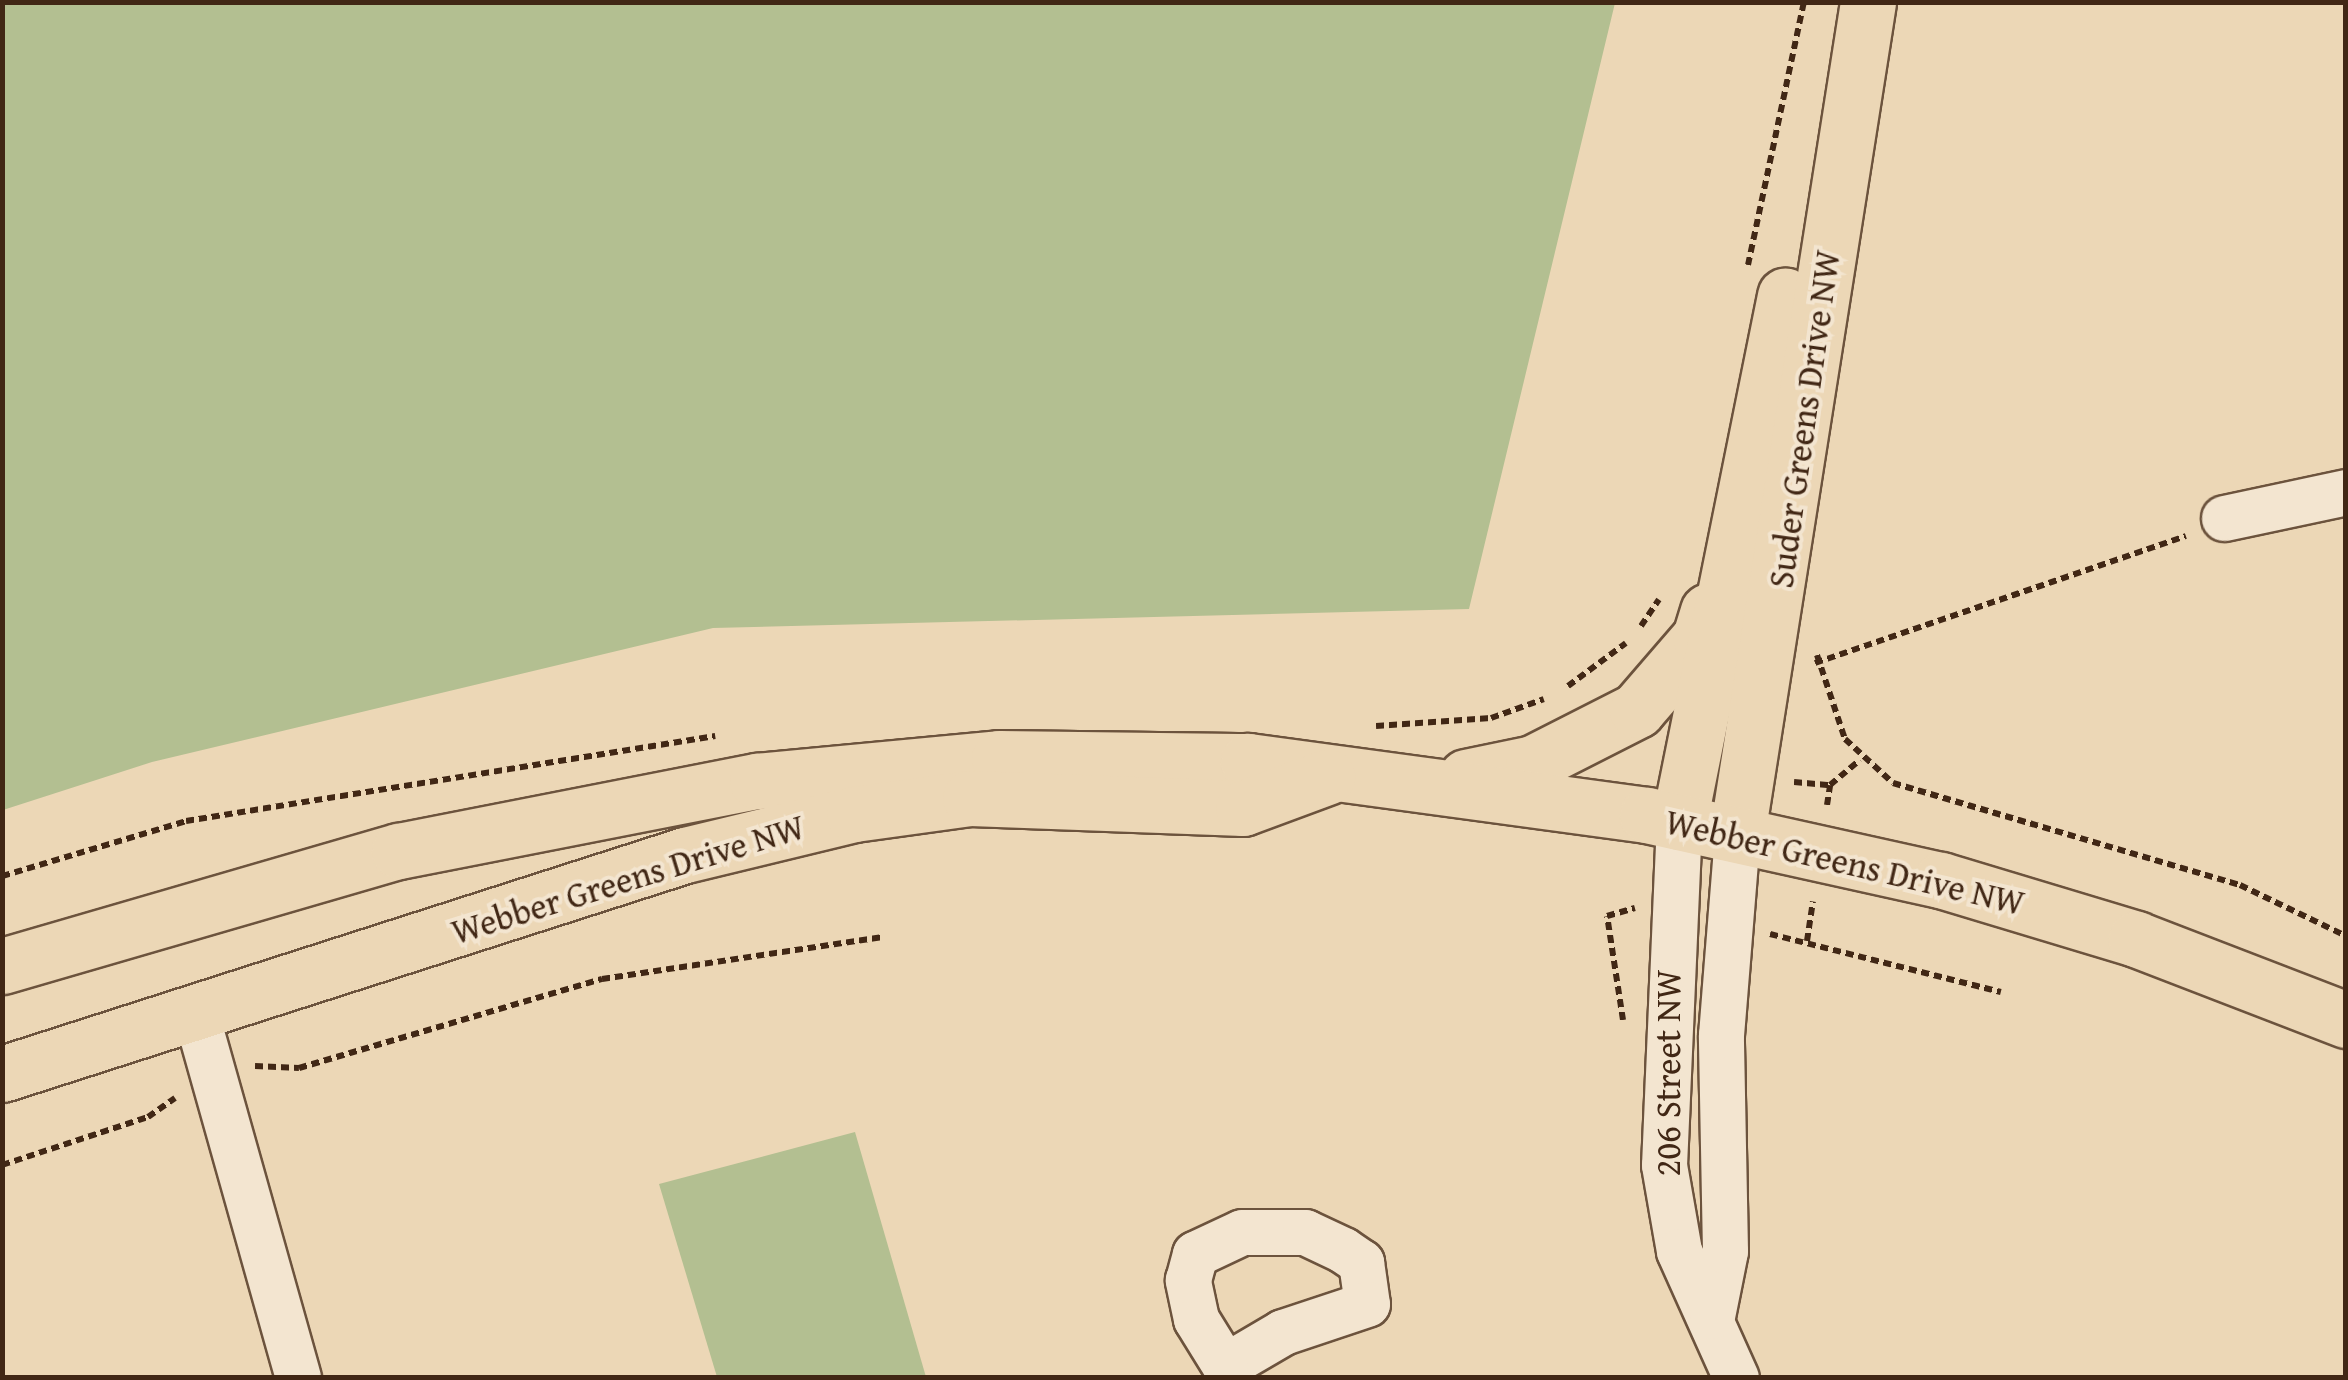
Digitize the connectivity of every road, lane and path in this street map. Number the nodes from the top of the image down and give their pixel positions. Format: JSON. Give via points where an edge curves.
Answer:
{"nodes":[{"id":1,"x":1854,"y":2,"type":"edge"},
{"id":2,"x":1868,"y":2,"type":"edge"},
{"id":3,"x":2346,"y":492,"type":"edge"},
{"id":4,"x":1742,"y":498,"type":"junction"},
{"id":5,"x":2224,"y":518,"type":"joint"},
{"id":6,"x":1817,"y":642,"type":"dead end"},
{"id":7,"x":1818,"y":661,"type":"junction"},
{"id":8,"x":1802,"y":668,"type":"dead end"},
{"id":9,"x":1860,"y":760,"type":"junction"},
{"id":10,"x":1327,"y":777,"type":"junction"},
{"id":11,"x":1436,"y":784,"type":"junction"},
{"id":12,"x":1830,"y":785,"type":"dead end"},
{"id":13,"x":1678,"y":822,"type":"junction"},
{"id":14,"x":1737,"y":834,"type":"junction"},
{"id":15,"x":1625,"y":906,"type":"dead end"},
{"id":16,"x":2346,"y":936,"type":"edge"},
{"id":17,"x":883,"y":937,"type":"dead end"},
{"id":18,"x":1807,"y":941,"type":"dead end"},
{"id":19,"x":2,"y":966,"type":"edge"},
{"id":20,"x":2001,"y":992,"type":"dead end"},
{"id":21,"x":196,"y":1010,"type":"junction"},
{"id":22,"x":2346,"y":1020,"type":"edge"},
{"id":23,"x":1623,"y":1028,"type":"dead end"},
{"id":24,"x":253,"y":1066,"type":"dead end"},
{"id":25,"x":2,"y":1074,"type":"edge"},
{"id":26,"x":176,"y":1097,"type":"dead end"},
{"id":27,"x":2,"y":1165,"type":"edge"},
{"id":28,"x":1712,"y":1316,"type":"junction"},
{"id":29,"x":298,"y":1378,"type":"edge"},
{"id":30,"x":1736,"y":1378,"type":"edge"}],
"edges":[{"from":1,"to":4,"type":"main road","name":"Suder Greens Drive NW"},
{"from":2,"to":14,"type":"main road","name":"Suder Greens Drive NW"},
{"from":3,"to":5,"type":"street"},
{"from":4,"to":11,"type":"main road","via":[[1700,637],[1637,710],[1534,763]]},
{"from":4,"to":13,"type":"main road","name":"Suder Greens Drive NW"},
{"from":5,"to":7,"type":"path","via":[[2148,553]]},
{"from":6,"to":7,"type":"path"},
{"from":7,"to":8,"type":"path"},
{"from":7,"to":9,"type":"path"},
{"from":9,"to":12,"type":"path"},
{"from":9,"to":16,"type":"path","via":[[1893,783],[2240,885]]},
{"from":10,"to":11,"type":"main road","name":"Webber Greens Drive NW"},
{"from":10,"to":19,"type":"main road","name":"Webber Greens Drive NW","via":[[1248,761],[1000,758],[757,781],[398,851]]},
{"from":10,"to":21,"type":"main road","name":"Webber Greens Drive NW","via":[[1242,808],[970,798],[854,814],[686,855]]},
{"from":11,"to":13,"type":"main road","name":"Webber Greens Drive NW"},
{"from":13,"to":14,"type":"main road","name":"Webber Greens Drive NW"},
{"from":13,"to":28,"type":"street","name":"206 Street NW","via":[[1664,1165],[1679,1250]]},
{"from":14,"to":22,"type":"main road","name":"Webber Greens Drive NW","via":[[2043,910]]},
{"from":14,"to":28,"type":"street","name":"206 Street NW","via":[[1721,1035],[1725,1251]]},
{"from":15,"to":23,"type":"path","via":[[1606,916],[1622,972]]},
{"from":17,"to":24,"type":"path","via":[[602,979],[299,1068]]},
{"from":18,"to":20,"type":"path"},
{"from":21,"to":25,"type":"main road","name":"Webber Greens Drive NW"},
{"from":21,"to":29,"type":"street"},
{"from":26,"to":27,"type":"path","via":[[148,1117]]},
{"from":28,"to":30,"type":"street","name":"206 Street NW"}]}
